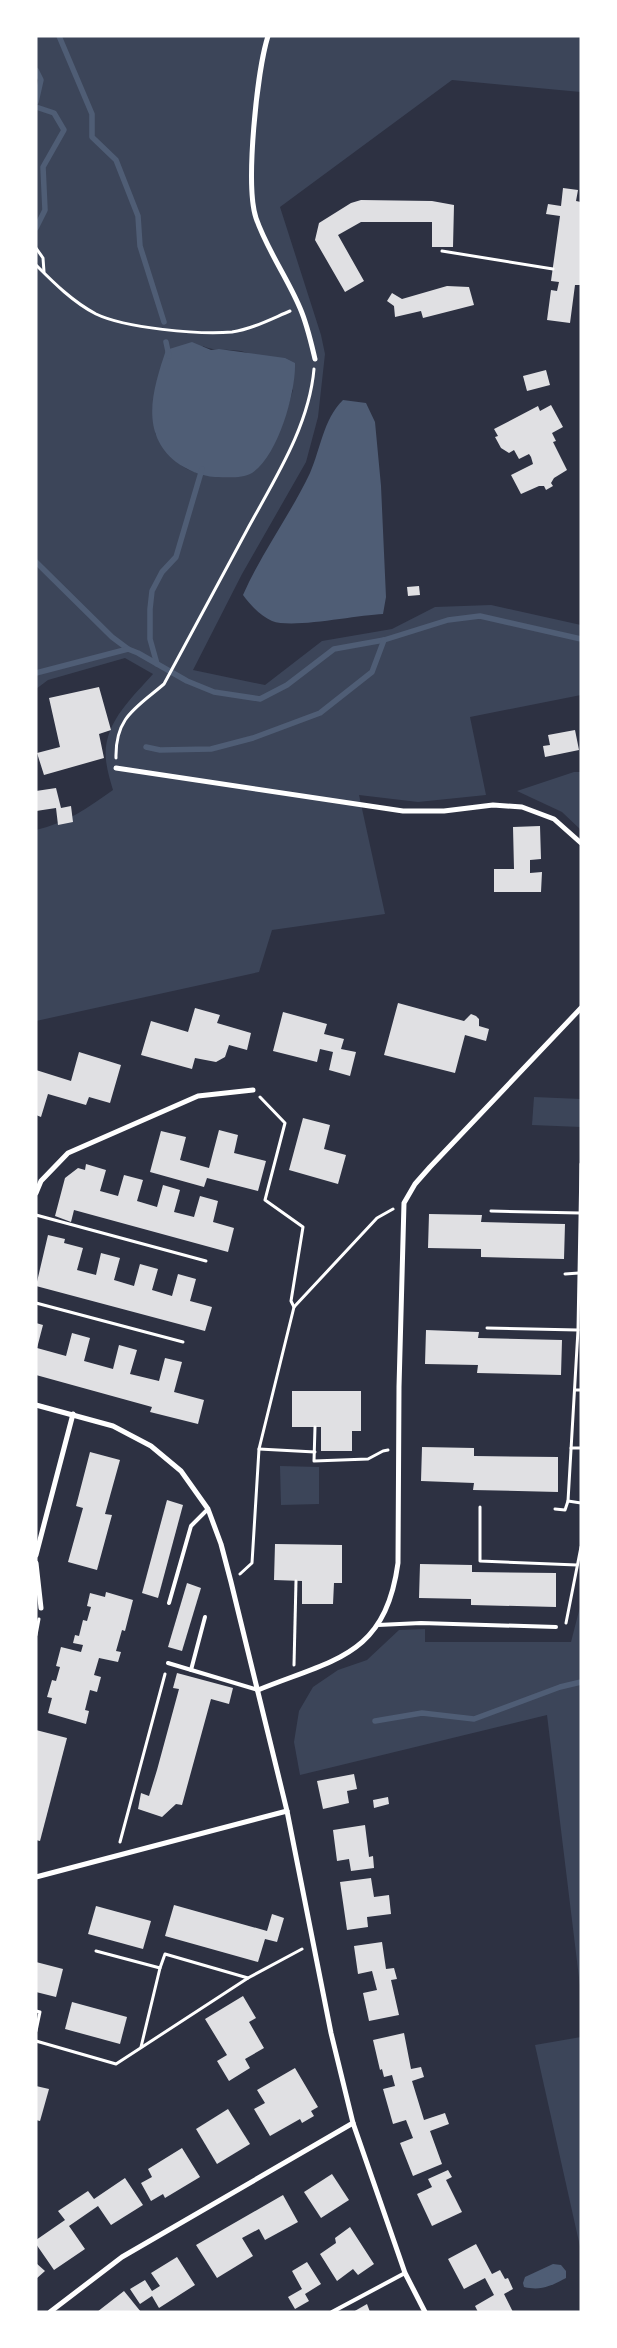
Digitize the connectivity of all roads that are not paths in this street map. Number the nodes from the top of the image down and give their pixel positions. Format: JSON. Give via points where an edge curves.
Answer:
{"nodes":[{"id":1,"x":268,"y":36,"type":"edge"},
{"id":2,"x":315,"y":359,"type":"road end"},
{"id":3,"x":116,"y":768,"type":"road end"},
{"id":4,"x":581,"y":843,"type":"edge"},
{"id":5,"x":581,"y":1008,"type":"edge"},
{"id":6,"x":253,"y":1090,"type":"road end"},
{"id":7,"x":36,"y":1193,"type":"edge"},
{"id":8,"x":36,"y":1405,"type":"edge"},
{"id":9,"x":73,"y":1414,"type":"junction"},
{"id":10,"x":208,"y":1508,"type":"junction"},
{"id":11,"x":36,"y":1554,"type":"edge"},
{"id":12,"x":36,"y":1563,"type":"edge"},
{"id":13,"x":169,"y":1603,"type":"dead end"},
{"id":14,"x":41,"y":1608,"type":"dead end"},
{"id":15,"x":205,"y":1617,"type":"dead end"},
{"id":16,"x":378,"y":1625,"type":"junction"},
{"id":17,"x":556,"y":1627,"type":"road end"},
{"id":18,"x":168,"y":1663,"type":"road end"},
{"id":19,"x":191,"y":1670,"type":"junction"},
{"id":20,"x":258,"y":1690,"type":"junction"},
{"id":21,"x":287,"y":1811,"type":"junction"},
{"id":22,"x":36,"y":1877,"type":"edge"},
{"id":23,"x":353,"y":2123,"type":"junction"},
{"id":24,"x":405,"y":2273,"type":"junction"},
{"id":25,"x":50,"y":2312,"type":"edge"},
{"id":26,"x":332,"y":2312,"type":"edge"},
{"id":27,"x":425,"y":2312,"type":"edge"}],
"edges":[{"from":1,"to":2,"type":"street","via":[[258,92],[251,192],[260,231],[300,307]]},
{"from":3,"to":4,"type":"street","via":[[403,811],[444,811],[492,804],[522,807],[554,819]]},
{"from":5,"to":16,"type":"street","via":[[430,1167],[404,1203],[398,1563],[394,1590]]},
{"from":6,"to":7,"type":"street","via":[[198,1096],[68,1153],[41,1181]]},
{"from":8,"to":9,"type":"street"},
{"from":9,"to":10,"type":"street","via":[[113,1426],[151,1446],[181,1471]]},
{"from":9,"to":11,"type":"street"},
{"from":10,"to":13,"type":"lane","via":[[191,1526]]},
{"from":10,"to":20,"type":"street","via":[[221,1544]]},
{"from":12,"to":14,"type":"street"},
{"from":15,"to":19,"type":"lane"},
{"from":16,"to":17,"type":"lane"},
{"from":16,"to":20,"type":"street","via":[[365,1641],[346,1655]]},
{"from":18,"to":19,"type":"lane"},
{"from":19,"to":20,"type":"lane"},
{"from":20,"to":21,"type":"street"},
{"from":21,"to":22,"type":"street"},
{"from":21,"to":23,"type":"street","via":[[331,2033]]},
{"from":23,"to":24,"type":"street"},
{"from":23,"to":25,"type":"street","via":[[122,2257]]},
{"from":24,"to":26,"type":"lane"},
{"from":24,"to":27,"type":"street"}]}
